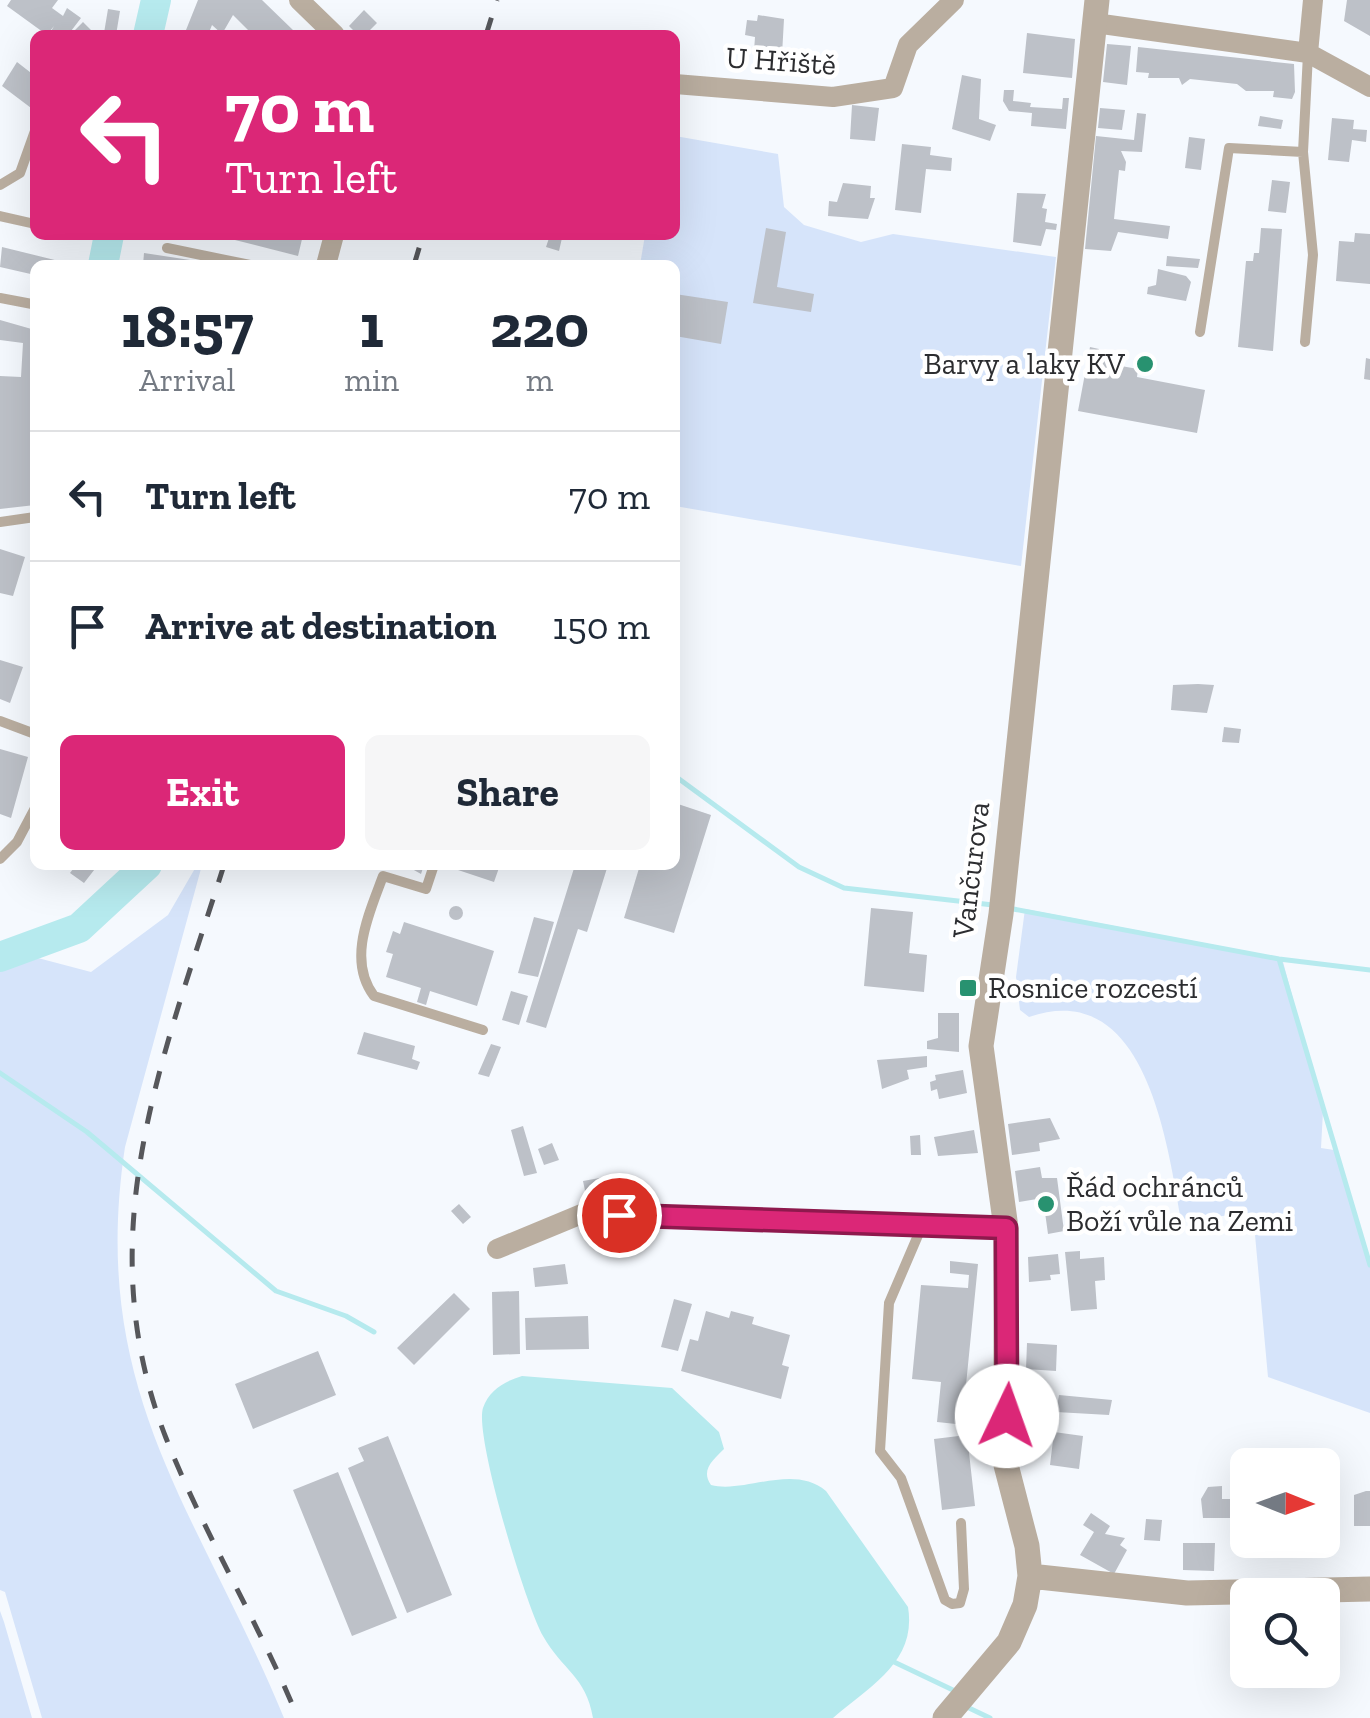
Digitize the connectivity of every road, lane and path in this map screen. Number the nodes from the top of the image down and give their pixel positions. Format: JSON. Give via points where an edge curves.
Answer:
{"nodes":[{"id":1,"x":299,"y":0,"type":"edge"},
{"id":2,"x":954,"y":0,"type":"edge"},
{"id":3,"x":1313,"y":0,"type":"edge"},
{"id":4,"x":1096,"y":11,"type":"edge"},
{"id":5,"x":331,"y":30,"type":"edge"},
{"id":6,"x":1308,"y":54,"type":"junction"},
{"id":7,"x":680,"y":84,"type":"edge"},
{"id":8,"x":1370,"y":87,"type":"edge"},
{"id":9,"x":30,"y":145,"type":"edge"},
{"id":10,"x":1303,"y":152,"type":"junction"},
{"id":11,"x":0,"y":185,"type":"edge"},
{"id":12,"x":0,"y":216,"type":"edge"},
{"id":13,"x":30,"y":223,"type":"edge"},
{"id":14,"x":167,"y":248,"type":"dead end"},
{"id":15,"x":225,"y":260,"type":"edge"},
{"id":16,"x":0,"y":298,"type":"edge"},
{"id":17,"x":30,"y":304,"type":"edge"},
{"id":18,"x":1200,"y":332,"type":"dead end"},
{"id":19,"x":1304,"y":342,"type":"dead end"},
{"id":20,"x":30,"y":518,"type":"edge"},
{"id":21,"x":0,"y":522,"type":"edge"},
{"id":22,"x":0,"y":721,"type":"edge"},
{"id":23,"x":30,"y":732,"type":"edge"},
{"id":24,"x":30,"y":817,"type":"edge"},
{"id":25,"x":0,"y":859,"type":"edge"},
{"id":26,"x":380,"y":870,"type":"edge"},
{"id":27,"x":432,"y":870,"type":"edge"},
{"id":28,"x":483,"y":1030,"type":"dead end"},
{"id":29,"x":922,"y":1226,"type":"junction"},
{"id":30,"x":1006,"y":1228,"type":"junction"},
{"id":31,"x":497,"y":1248,"type":"dead end"},
{"id":32,"x":961,"y":1523,"type":"dead end"},
{"id":33,"x":1030,"y":1576,"type":"junction"},
{"id":34,"x":1370,"y":1589,"type":"edge"},
{"id":35,"x":945,"y":1718,"type":"edge"}],
"edges":[{"from":1,"to":5,"type":"street"},
{"from":2,"to":7,"type":"street","name":"U Hřiště","via":[[908,45],[893,88],[833,97]]},
{"from":3,"to":6,"type":"street"},
{"from":4,"to":6,"type":"street"},
{"from":4,"to":30,"type":"street","name":"Vančurova","via":[[1001,914],[982,1028]]},
{"from":6,"to":8,"type":"street"},
{"from":6,"to":10,"type":"lane"},
{"from":9,"to":11,"type":"lane","via":[[20,173]]},
{"from":10,"to":18,"type":"lane","via":[[1229,148]]},
{"from":10,"to":19,"type":"lane","via":[[1313,255]]},
{"from":12,"to":13,"type":"lane"},
{"from":14,"to":15,"type":"lane"},
{"from":16,"to":17,"type":"lane"},
{"from":20,"to":21,"type":"lane"},
{"from":22,"to":23,"type":"lane"},
{"from":24,"to":25,"type":"lane"},
{"from":26,"to":27,"type":"lane","via":[[426,889]]},
{"from":26,"to":28,"type":"lane","via":[[360,959],[366,986],[374,996]]},
{"from":29,"to":30,"type":"street"},
{"from":29,"to":31,"type":"street","via":[[584,1214]]},
{"from":29,"to":32,"type":"lane","via":[[889,1302],[880,1451],[901,1478],[952,1604],[960,1603],[964,1589]]},
{"from":30,"to":33,"type":"street","name":"Vančurova","via":[[1006,1455]]},
{"from":33,"to":34,"type":"street","via":[[1186,1593]]},
{"from":33,"to":35,"type":"street","name":"Vančurova","via":[[1009,1642]]}]}
